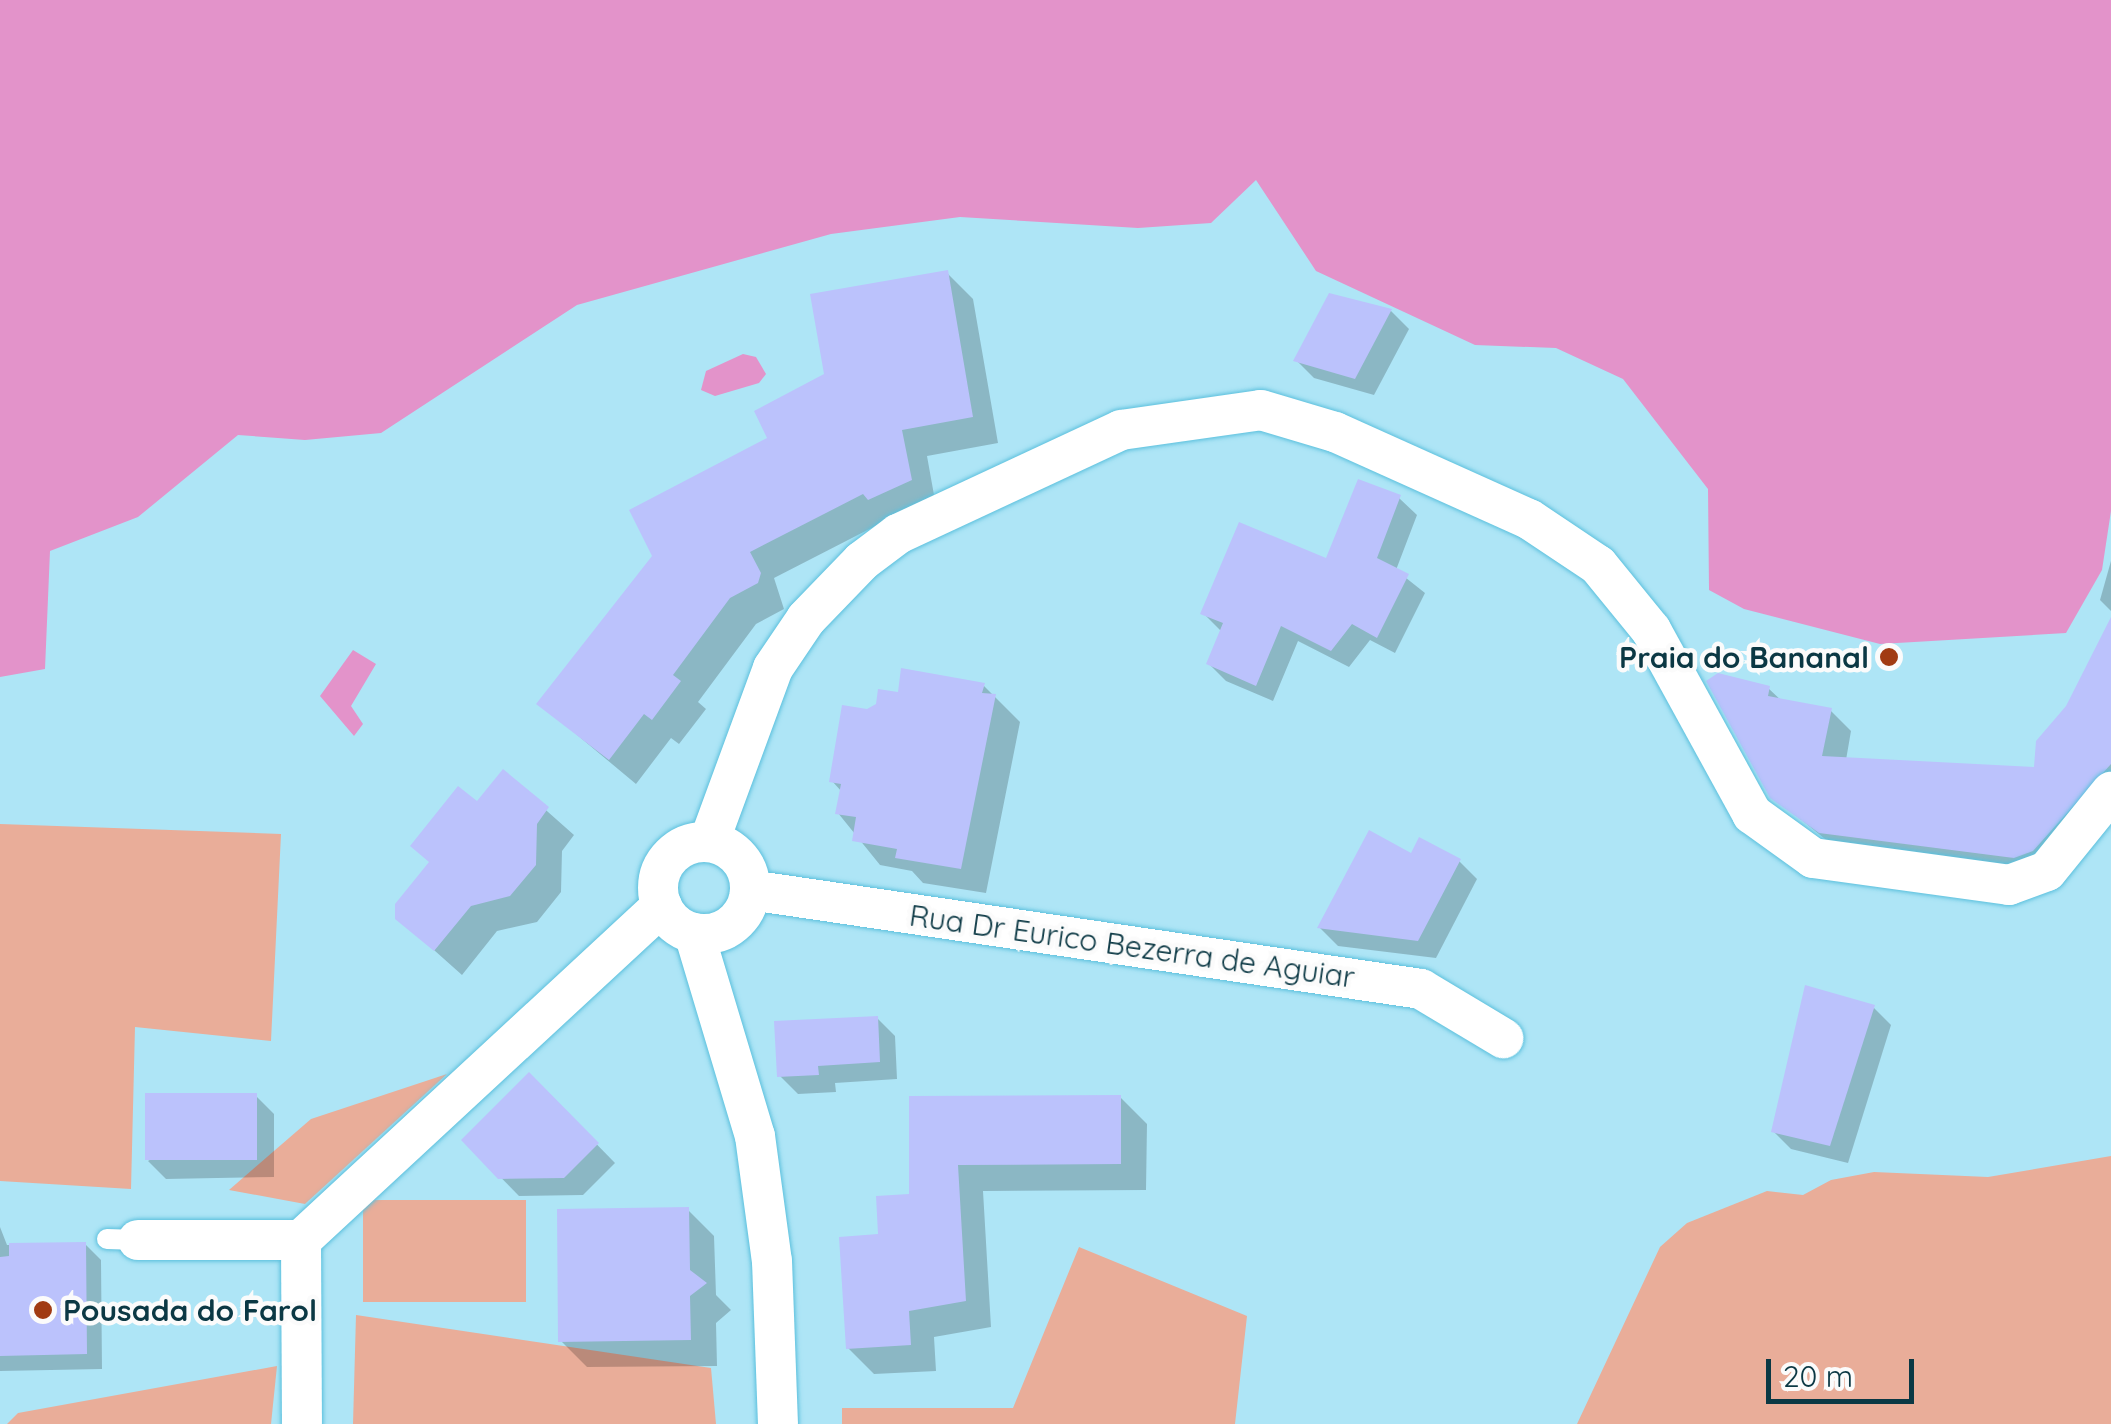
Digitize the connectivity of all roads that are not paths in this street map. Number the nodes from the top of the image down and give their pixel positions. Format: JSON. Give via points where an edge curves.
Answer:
{"nodes":[{"id":1,"x":2111,"y":792,"type":"edge"},
{"id":2,"x":709,"y":842,"type":"junction"},
{"id":3,"x":750,"y":890,"type":"junction"},
{"id":4,"x":662,"y":906,"type":"junction"},
{"id":5,"x":694,"y":933,"type":"junction"},
{"id":6,"x":1503,"y":1038,"type":"dead end"},
{"id":7,"x":123,"y":1239,"type":"dead end"},
{"id":8,"x":301,"y":1240,"type":"junction"},
{"id":9,"x":302,"y":1424,"type":"edge"},
{"id":10,"x":778,"y":1424,"type":"edge"}],
"edges":[{"from":1,"to":2,"type":"street","via":[[2061,858],[2008,886],[1812,858],[1752,814],[1651,630],[1598,565],[1529,520],[1334,432],[1260,410],[1121,430],[898,534],[862,561],[806,619],[774,668]]},
{"from":2,"to":3,"type":"street","via":[[732,850],[744,864]]},
{"from":2,"to":4,"type":"street","via":[[670,856],[660,872]]},
{"from":3,"to":5,"type":"street","via":[[735,922]]},
{"from":3,"to":6,"type":"street","name":"Rua Dr Eurico Bezerra de Aguiar","via":[[1420,989]]},
{"from":4,"to":5,"type":"street"},
{"from":4,"to":8,"type":"street"},
{"from":5,"to":10,"type":"street","via":[[755,1136],[772,1261]]},
{"from":7,"to":8,"type":"street"},
{"from":8,"to":9,"type":"street"}]}
